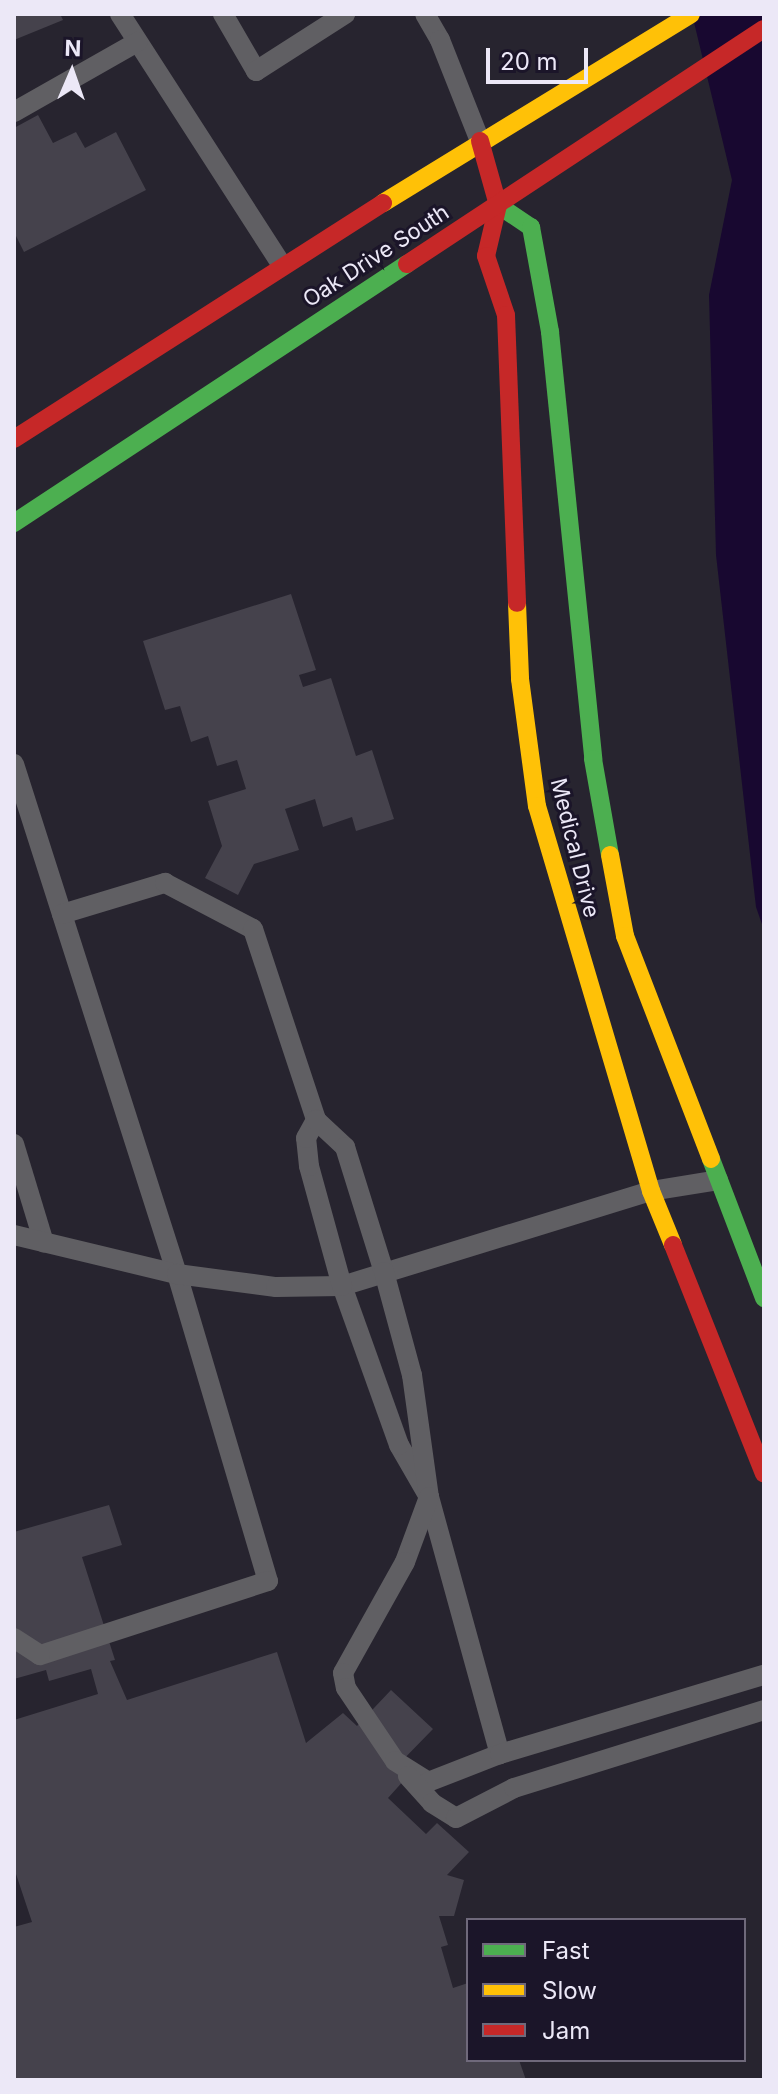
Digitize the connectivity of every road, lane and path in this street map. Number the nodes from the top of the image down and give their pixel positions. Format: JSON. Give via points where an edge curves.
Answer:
{"nodes":[{"id":1,"x":120,"y":14,"type":"edge"},
{"id":2,"x":223,"y":14,"type":"edge"},
{"id":3,"x":345,"y":14,"type":"edge"},
{"id":4,"x":425,"y":14,"type":"edge"},
{"id":5,"x":691,"y":14,"type":"edge"},
{"id":6,"x":764,"y":29,"type":"edge"},
{"id":7,"x":137,"y":42,"type":"junction"},
{"id":8,"x":14,"y":112,"type":"edge"},
{"id":9,"x":480,"y":141,"type":"junction"},
{"id":10,"x":498,"y":205,"type":"junction"},
{"id":11,"x":282,"y":265,"type":"junction"},
{"id":12,"x":14,"y":439,"type":"edge"},
{"id":13,"x":14,"y":523,"type":"edge"},
{"id":14,"x":14,"y":764,"type":"edge"},
{"id":15,"x":62,"y":914,"type":"junction"},
{"id":16,"x":316,"y":1120,"type":"junction"},
{"id":17,"x":14,"y":1144,"type":"edge"},
{"id":18,"x":718,"y":1180,"type":"junction"},
{"id":19,"x":651,"y":1191,"type":"junction"},
{"id":20,"x":14,"y":1235,"type":"edge"},
{"id":21,"x":44,"y":1243,"type":"junction"},
{"id":22,"x":384,"y":1272,"type":"junction"},
{"id":23,"x":177,"y":1274,"type":"junction"},
{"id":24,"x":342,"y":1286,"type":"junction"},
{"id":25,"x":764,"y":1298,"type":"edge"},
{"id":26,"x":764,"y":1474,"type":"edge"},
{"id":27,"x":429,"y":1497,"type":"junction"},
{"id":28,"x":14,"y":1638,"type":"edge"},
{"id":29,"x":764,"y":1675,"type":"edge"},
{"id":30,"x":764,"y":1710,"type":"edge"},
{"id":31,"x":500,"y":1754,"type":"junction"},
{"id":32,"x":395,"y":1761,"type":"junction"}],
"edges":[{"from":1,"to":7,"type":"lane"},
{"from":2,"to":3,"type":"lane","via":[[256,71]]},
{"from":4,"to":9,"type":"lane"},
{"from":5,"to":9,"type":"street","name":"Oak Drive South"},
{"from":6,"to":10,"type":"street","name":"Oak Drive South"},
{"from":7,"to":8,"type":"lane"},
{"from":7,"to":11,"type":"lane"},
{"from":9,"to":10,"type":"street","name":"Medical Drive"},
{"from":9,"to":11,"type":"street","name":"Oak Drive South"},
{"from":10,"to":13,"type":"street","name":"Oak Drive South"},
{"from":10,"to":18,"type":"street","name":"Medical Drive","via":[[531,227],[548,317],[593,759],[625,936]]},
{"from":10,"to":19,"type":"street","name":"Medical Drive","via":[[486,256],[506,315],[520,679],[537,806]]},
{"from":11,"to":12,"type":"street","name":"Oak Drive South"},
{"from":14,"to":15,"type":"lane"},
{"from":15,"to":16,"type":"lane","via":[[165,883],[253,929]]},
{"from":15,"to":23,"type":"lane"},
{"from":16,"to":22,"type":"lane","via":[[345,1147]]},
{"from":16,"to":24,"type":"lane","via":[[306,1138],[309,1166]]},
{"from":17,"to":21,"type":"lane"},
{"from":18,"to":19,"type":"lane"},
{"from":18,"to":25,"type":"street","name":"Medical Drive"},
{"from":19,"to":22,"type":"lane"},
{"from":19,"to":26,"type":"street","name":"Medical Drive"},
{"from":20,"to":21,"type":"lane"},
{"from":21,"to":23,"type":"lane"},
{"from":22,"to":24,"type":"lane"},
{"from":22,"to":27,"type":"lane","via":[[422,1421]]},
{"from":23,"to":24,"type":"lane","via":[[276,1287]]},
{"from":23,"to":28,"type":"lane","via":[[268,1581],[40,1655]]},
{"from":24,"to":27,"type":"lane","via":[[388,1418]]},
{"from":27,"to":31,"type":"lane"},
{"from":27,"to":32,"type":"lane","via":[[405,1562],[343,1673],[346,1688]]},
{"from":29,"to":31,"type":"lane"},
{"from":30,"to":32,"type":"lane","via":[[514,1788],[456,1818],[432,1803]]},
{"from":31,"to":32,"type":"lane","via":[[428,1782]]}]}
